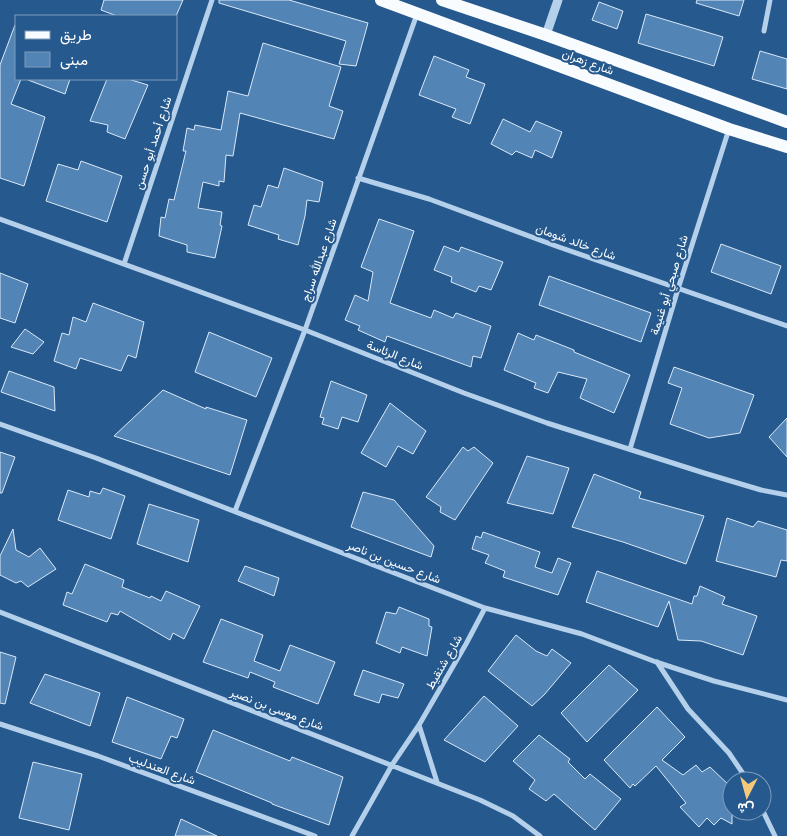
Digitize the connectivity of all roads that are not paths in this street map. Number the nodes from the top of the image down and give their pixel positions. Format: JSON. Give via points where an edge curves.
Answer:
{"nodes":[{"id":1,"x":212,"y":0,"type":"edge"},
{"id":2,"x":381,"y":0,"type":"edge"},
{"id":3,"x":442,"y":0,"type":"edge"},
{"id":4,"x":558,"y":0,"type":"edge"},
{"id":5,"x":770,"y":0,"type":"edge"},
{"id":6,"x":418,"y":13,"type":"junction"},
{"id":7,"x":764,"y":31,"type":"dead end"},
{"id":8,"x":546,"y":35,"type":"junction"},
{"id":9,"x":787,"y":122,"type":"edge"},
{"id":10,"x":729,"y":129,"type":"junction"},
{"id":11,"x":787,"y":147,"type":"edge"},
{"id":12,"x":358,"y":178,"type":"junction"},
{"id":13,"x":0,"y":219,"type":"edge"},
{"id":14,"x":124,"y":264,"type":"junction"},
{"id":15,"x":678,"y":289,"type":"junction"},
{"id":16,"x":787,"y":326,"type":"edge"},
{"id":17,"x":305,"y":330,"type":"junction"},
{"id":18,"x":0,"y":424,"type":"edge"},
{"id":19,"x":630,"y":449,"type":"junction"},
{"id":20,"x":787,"y":495,"type":"edge"},
{"id":21,"x":235,"y":511,"type":"junction"},
{"id":22,"x":485,"y":608,"type":"junction"},
{"id":23,"x":0,"y":612,"type":"edge"},
{"id":24,"x":656,"y":662,"type":"junction"},
{"id":25,"x":787,"y":700,"type":"edge"},
{"id":26,"x":0,"y":724,"type":"edge"},
{"id":27,"x":419,"y":725,"type":"junction"},
{"id":28,"x":392,"y":765,"type":"junction"},
{"id":29,"x":741,"y":771,"type":"edge"},
{"id":30,"x":437,"y":782,"type":"junction"},
{"id":31,"x":768,"y":821,"type":"edge"},
{"id":32,"x":315,"y":836,"type":"edge"},
{"id":33,"x":352,"y":836,"type":"edge"},
{"id":34,"x":540,"y":836,"type":"edge"},
{"id":35,"x":775,"y":836,"type":"edge"}],
"edges":[{"from":1,"to":14,"type":"street","name":"شارع أحمد أبو حسن"},
{"from":2,"to":6,"type":"main road","name":"شارع زهران"},
{"from":3,"to":8,"type":"main road","name":"شارع زهران"},
{"from":4,"to":8,"type":"street"},
{"from":5,"to":7,"type":"street"},
{"from":6,"to":10,"type":"main road","name":"شارع زهران"},
{"from":6,"to":12,"type":"street","name":"شارع عبدالله سراج"},
{"from":8,"to":9,"type":"main road","name":"شارع زهران"},
{"from":10,"to":11,"type":"main road","name":"شارع زهران"},
{"from":10,"to":15,"type":"street","name":"شارع صبحي أبو غنيمة"},
{"from":12,"to":15,"type":"street","name":"شارع خالد شومان","via":[[429,199]]},
{"from":12,"to":17,"type":"street","name":"شارع عبدالله سراج"},
{"from":13,"to":14,"type":"street","name":"شارع الرئاسة"},
{"from":14,"to":17,"type":"street","name":"شارع الرئاسة"},
{"from":15,"to":16,"type":"street","name":"شارع خالد شومان"},
{"from":15,"to":19,"type":"street","name":"شارع صبحي أبو غنيمة"},
{"from":17,"to":19,"type":"street","name":"شارع الرئاسة","via":[[483,400]]},
{"from":17,"to":21,"type":"street","name":"شارع عبدالله سراج"},
{"from":18,"to":21,"type":"street","name":"شارع حسين بن ناصر"},
{"from":19,"to":20,"type":"street","name":"شارع الرئاسة","via":[[761,490]]},
{"from":21,"to":22,"type":"street","name":"شارع حسين بن ناصر"},
{"from":22,"to":24,"type":"street","name":"شارع حسين بن ناصر","via":[[582,634]]},
{"from":22,"to":27,"type":"street","name":"شارع شنقيط"},
{"from":23,"to":28,"type":"street","name":"شارع موسى بن نصير"},
{"from":24,"to":25,"type":"street","name":"شارع حسين بن ناصر"},
{"from":24,"to":29,"type":"street","via":[[688,709]]},
{"from":26,"to":32,"type":"street","name":"شارع العندليب","via":[[98,756]]},
{"from":27,"to":28,"type":"street","name":"شارع شنقيط"},
{"from":27,"to":30,"type":"street"},
{"from":28,"to":30,"type":"street","name":"شارع موسى بن نصير"},
{"from":28,"to":33,"type":"street","name":"شارع شنقيط"},
{"from":30,"to":34,"type":"street","name":"شارع موسى بن نصير","via":[[513,816]]},
{"from":31,"to":35,"type":"street"}]}
